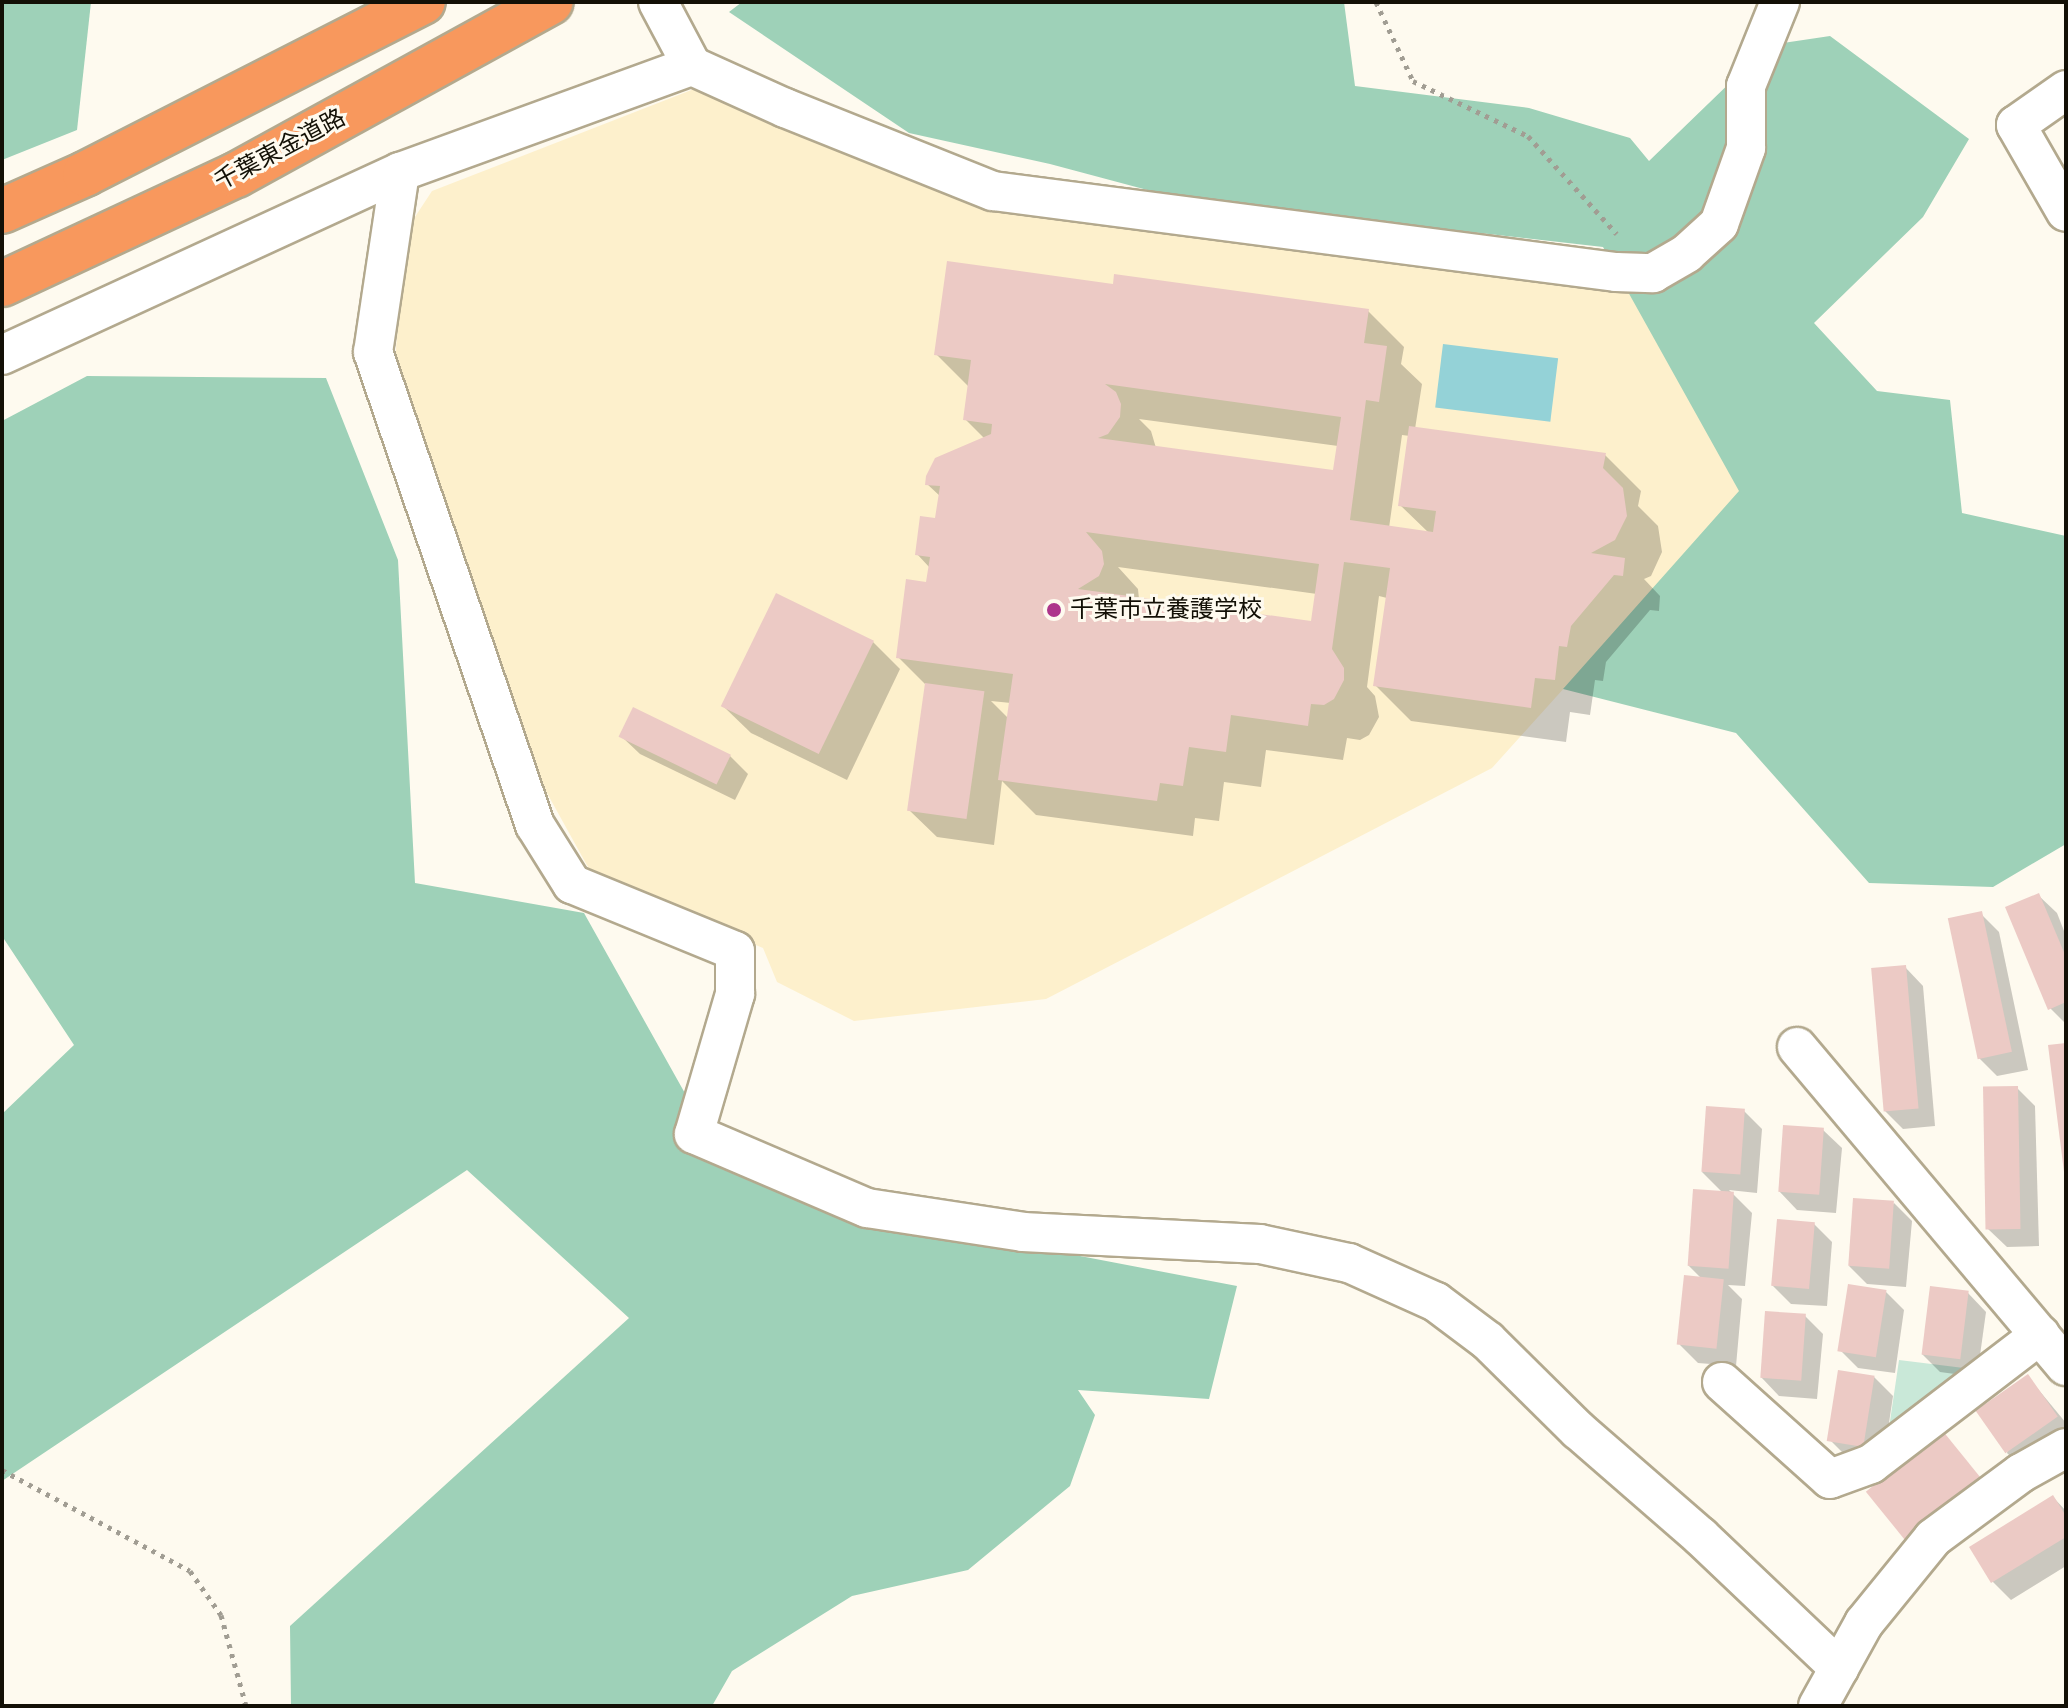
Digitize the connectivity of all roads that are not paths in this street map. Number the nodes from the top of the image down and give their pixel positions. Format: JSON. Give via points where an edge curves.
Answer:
{"nodes":[{"id":1,"x":423,"y":2,"type":"edge"},
{"id":2,"x":551,"y":2,"type":"edge"},
{"id":3,"x":1780,"y":2,"type":"edge"},
{"id":4,"x":661,"y":9,"type":"edge"},
{"id":5,"x":692,"y":66,"type":"junction"},
{"id":6,"x":2066,"y":90,"type":"edge"},
{"id":7,"x":400,"y":172,"type":"junction"},
{"id":8,"x":2,"y":211,"type":"edge"},
{"id":9,"x":2066,"y":212,"type":"edge"},
{"id":10,"x":2,"y":284,"type":"edge"},
{"id":11,"x":2,"y":355,"type":"edge"},
{"id":12,"x":1797,"y":1047,"type":"dead end"},
{"id":13,"x":2040,"y":1335,"type":"junction"},
{"id":14,"x":2066,"y":1366,"type":"edge"},
{"id":15,"x":1722,"y":1382,"type":"dead end"},
{"id":16,"x":2066,"y":1448,"type":"edge"},
{"id":17,"x":1839,"y":1668,"type":"junction"},
{"id":18,"x":1818,"y":1706,"type":"edge"}],
"edges":[{"from":1,"to":8,"type":"highway"},
{"from":2,"to":10,"type":"highway","name":"千葉東金道路","via":[[236,175]]},
{"from":3,"to":5,"type":"street","via":[[1746,86],[1746,148],[1719,224],[1687,253],[1653,273],[993,191]]},
{"from":4,"to":5,"type":"street"},
{"from":5,"to":7,"type":"street"},
{"from":6,"to":9,"type":"street","via":[[2016,125]]},
{"from":7,"to":11,"type":"street"},
{"from":7,"to":17,"type":"street","via":[[373,352],[535,825],[572,884],[735,951],[735,994],[694,1134],[867,1208],[1023,1232],[1260,1244],[1349,1263],[1436,1302],[1488,1341]]},
{"from":12,"to":13,"type":"street"},
{"from":13,"to":14,"type":"street"},
{"from":13,"to":15,"type":"street","via":[[1871,1464],[1830,1479]]},
{"from":16,"to":17,"type":"street","via":[[2021,1473],[1933,1538],[1864,1623]]},
{"from":17,"to":18,"type":"street"}]}
